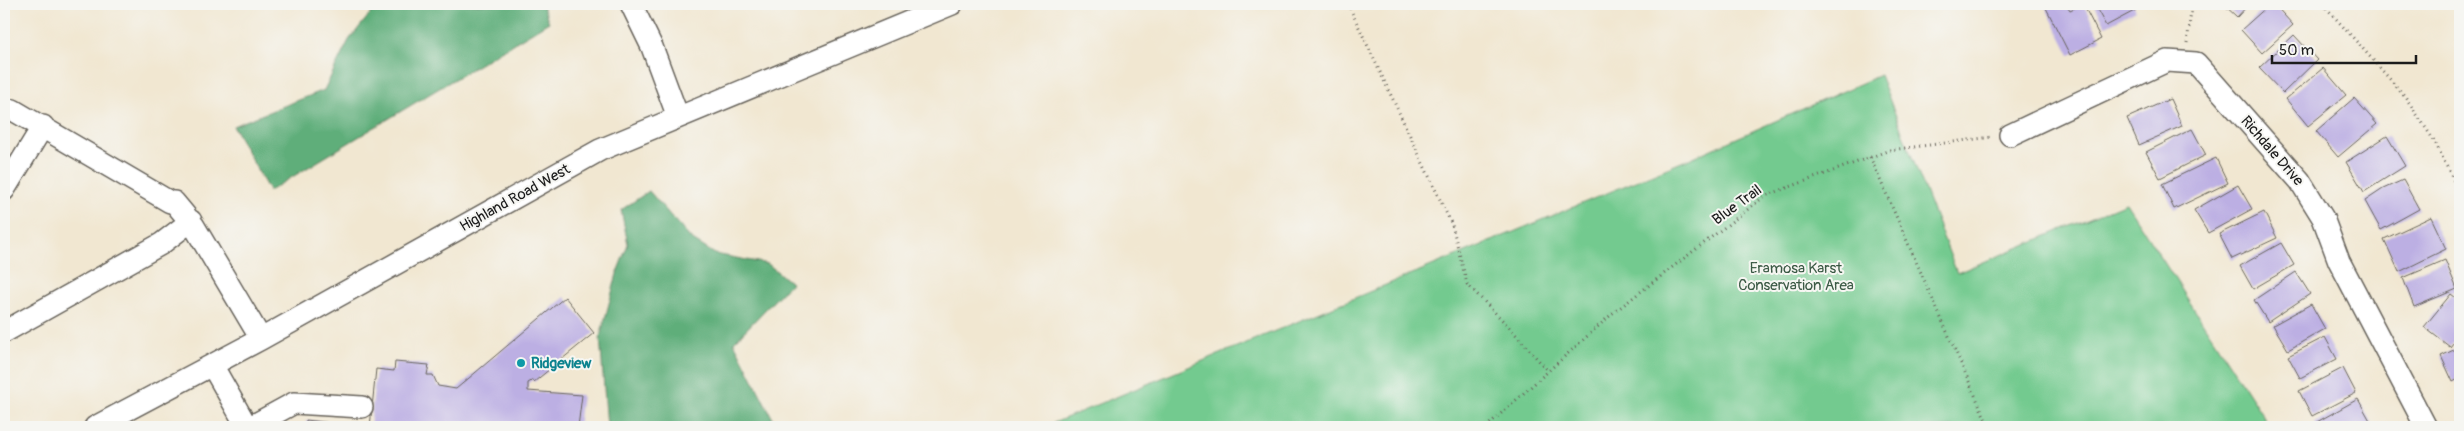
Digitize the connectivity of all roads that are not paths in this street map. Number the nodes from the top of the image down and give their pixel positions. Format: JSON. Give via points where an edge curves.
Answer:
{"nodes":[{"id":1,"x":631,"y":4,"type":"edge"},
{"id":2,"x":952,"y":4,"type":"edge"},
{"id":3,"x":13,"y":110,"type":"dead end"},
{"id":4,"x":678,"y":117,"type":"junction"},
{"id":5,"x":43,"y":126,"type":"junction"},
{"id":6,"x":2010,"y":134,"type":"road end"},
{"id":7,"x":4,"y":190,"type":"edge"},
{"id":8,"x":190,"y":222,"type":"junction"},
{"id":9,"x":4,"y":332,"type":"edge"},
{"id":10,"x":262,"y":339,"type":"junction"},
{"id":11,"x":212,"y":365,"type":"junction"},
{"id":12,"x":362,"y":407,"type":"dead end"},
{"id":13,"x":95,"y":427,"type":"edge"},
{"id":14,"x":248,"y":427,"type":"edge"},
{"id":15,"x":2426,"y":427,"type":"edge"}],
"edges":[{"from":1,"to":4,"type":"street","via":[[652,47]]},
{"from":2,"to":4,"type":"street","name":"Highland Road West"},
{"from":3,"to":5,"type":"street"},
{"from":4,"to":10,"type":"street","name":"Highland Road West","via":[[600,150]]},
{"from":5,"to":7,"type":"street"},
{"from":5,"to":8,"type":"street","via":[[174,202]]},
{"from":6,"to":15,"type":"street","name":"Richdale Drive","via":[[2168,61],[2196,63],[2304,189],[2324,218],[2339,261]]},
{"from":8,"to":9,"type":"street","via":[[161,244]]},
{"from":8,"to":10,"type":"street"},
{"from":10,"to":11,"type":"street","name":"Highland Road West"},
{"from":11,"to":13,"type":"street","name":"Highland Road West"},
{"from":11,"to":14,"type":"street"},
{"from":12,"to":14,"type":"street","via":[[294,403]]}]}
